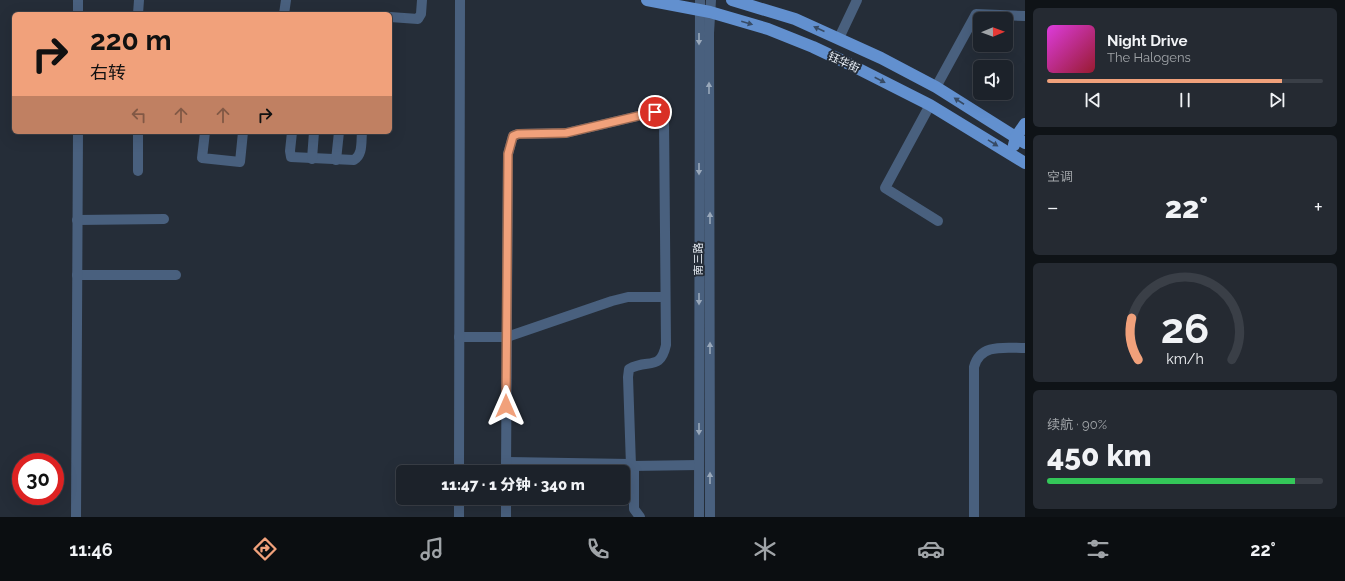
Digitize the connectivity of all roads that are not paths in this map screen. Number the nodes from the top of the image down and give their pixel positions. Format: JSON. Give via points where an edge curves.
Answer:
{"nodes":[{"id":1,"x":78,"y":0,"type":"edge"},
{"id":2,"x":139,"y":0,"type":"edge"},
{"id":3,"x":286,"y":0,"type":"edge"},
{"id":4,"x":422,"y":0,"type":"edge"},
{"id":5,"x":460,"y":0,"type":"edge"},
{"id":6,"x":647,"y":0,"type":"edge"},
{"id":7,"x":732,"y":0,"type":"edge"},
{"id":8,"x":857,"y":0,"type":"edge"},
{"id":9,"x":705,"y":5,"type":"edge"},
{"id":10,"x":78,"y":12,"type":"edge"},
{"id":11,"x":138,"y":12,"type":"edge"},
{"id":12,"x":284,"y":12,"type":"edge"},
{"id":13,"x":1025,"y":16,"type":"edge"},
{"id":14,"x":392,"y":17,"type":"edge"},
{"id":15,"x":839,"y":38,"type":"junction"},
{"id":16,"x":936,"y":87,"type":"junction"},
{"id":17,"x":930,"y":105,"type":"junction"},
{"id":18,"x":1025,"y":124,"type":"edge"},
{"id":19,"x":78,"y":134,"type":"edge"},
{"id":20,"x":138,"y":134,"type":"edge"},
{"id":21,"x":205,"y":134,"type":"edge"},
{"id":22,"x":243,"y":134,"type":"edge"},
{"id":23,"x":292,"y":134,"type":"edge"},
{"id":24,"x":314,"y":134,"type":"edge"},
{"id":25,"x":339,"y":134,"type":"edge"},
{"id":26,"x":362,"y":134,"type":"edge"},
{"id":27,"x":1020,"y":140,"type":"edge"},
{"id":28,"x":1012,"y":155,"type":"junction"},
{"id":29,"x":312,"y":158,"type":"junction"},
{"id":30,"x":336,"y":160,"type":"junction"},
{"id":31,"x":1025,"y":163,"type":"edge"},
{"id":32,"x":138,"y":171,"type":"dead end"},
{"id":33,"x":164,"y":219,"type":"dead end"},
{"id":34,"x":77,"y":220,"type":"junction"},
{"id":35,"x":938,"y":221,"type":"dead end"},
{"id":36,"x":77,"y":275,"type":"junction"},
{"id":37,"x":176,"y":275,"type":"dead end"},
{"id":38,"x":665,"y":297,"type":"junction"},
{"id":39,"x":507,"y":337,"type":"junction"},
{"id":40,"x":459,"y":338,"type":"junction"},
{"id":41,"x":1025,"y":348,"type":"edge"},
{"id":42,"x":459,"y":465,"type":"edge"},
{"id":43,"x":506,"y":465,"type":"edge"},
{"id":44,"x":632,"y":465,"type":"junction"},
{"id":45,"x":699,"y":466,"type":"junction"},
{"id":46,"x":459,"y":505,"type":"edge"},
{"id":47,"x":506,"y":505,"type":"edge"},
{"id":48,"x":977,"y":516,"type":"edge"},
{"id":49,"x":76,"y":517,"type":"edge"},
{"id":50,"x":459,"y":517,"type":"edge"},
{"id":51,"x":506,"y":517,"type":"edge"},
{"id":52,"x":640,"y":517,"type":"edge"},
{"id":53,"x":699,"y":517,"type":"edge"},
{"id":54,"x":710,"y":517,"type":"edge"}],
"edges":[{"from":1,"to":10,"type":"street"},
{"from":2,"to":11,"type":"street"},
{"from":3,"to":12,"type":"street"},
{"from":4,"to":14,"type":"street","via":[[418,19]]},
{"from":5,"to":40,"type":"street"},
{"from":6,"to":9,"type":"main road","name":"钰华街"},
{"from":15,"to":7,"type":"main road","name":"钰华街","one_way":true,"via":[[795,19]]},
{"from":8,"to":15,"type":"street"},
{"from":9,"to":17,"type":"main road","name":"钰华街","one_way":true,"via":[[813,47]]},
{"from":9,"to":45,"type":"street","name":"南三路","one_way":true},
{"from":54,"to":9,"type":"street","name":"南三路","one_way":true},
{"from":13,"to":16,"type":"street","via":[[976,14]]},
{"from":15,"to":16,"type":"main road","name":"钰华街"},
{"from":27,"to":16,"type":"main road","name":"钰华街","one_way":true},
{"from":17,"to":28,"type":"main road","name":"钰华街","one_way":true},
{"from":17,"to":35,"type":"street","via":[[885,188]]},
{"from":18,"to":27,"type":"main road"},
{"from":19,"to":34,"type":"street"},
{"from":20,"to":32,"type":"street"},
{"from":21,"to":22,"type":"street","via":[[202,158],[240,162]]},
{"from":23,"to":29,"type":"street","via":[[291,157]]},
{"from":24,"to":29,"type":"street"},
{"from":25,"to":30,"type":"street"},
{"from":26,"to":30,"type":"street","via":[[358,158]]},
{"from":27,"to":28,"type":"main road"},
{"from":28,"to":31,"type":"main road","name":"钰华街"},
{"from":29,"to":30,"type":"street"},
{"from":33,"to":34,"type":"street"},
{"from":34,"to":36,"type":"street"},
{"from":36,"to":37,"type":"street"},
{"from":36,"to":49,"type":"street"},
{"from":38,"to":39,"type":"street","via":[[628,297],[612,301]]},
{"from":38,"to":39,"type":"street","via":[[664,118],[661,112],[566,133],[518,134],[513,136],[508,154]]},
{"from":38,"to":44,"type":"street","via":[[664,355],[655,363],[636,365],[629,369]]},
{"from":39,"to":40,"type":"street"},
{"from":39,"to":43,"type":"street"},
{"from":40,"to":42,"type":"street"},
{"from":41,"to":48,"type":"street","via":[[995,348],[980,354],[974,367]]},
{"from":44,"to":45,"type":"street"},
{"from":44,"to":52,"type":"street","via":[[634,509]]},
{"from":45,"to":53,"type":"street","name":"南三路"},
{"from":46,"to":50,"type":"street"},
{"from":47,"to":51,"type":"street"}]}
